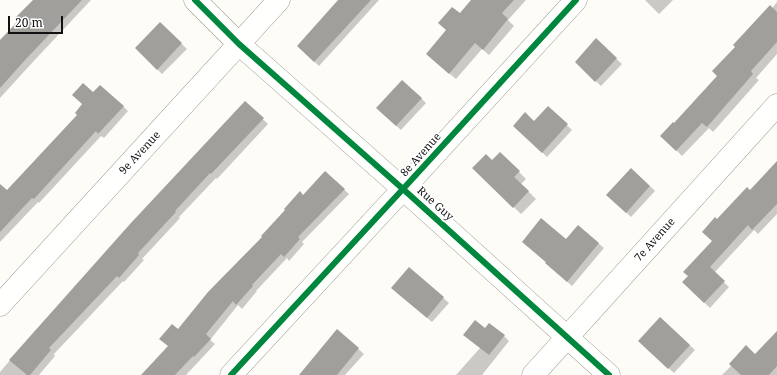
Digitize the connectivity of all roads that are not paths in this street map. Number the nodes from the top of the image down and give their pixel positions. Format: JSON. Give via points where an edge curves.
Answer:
{"nodes":[{"id":1,"x":195,"y":0,"type":"edge"},
{"id":2,"x":279,"y":0,"type":"edge"},
{"id":3,"x":576,"y":0,"type":"edge"},
{"id":4,"x":240,"y":44,"type":"junction"},
{"id":5,"x":777,"y":105,"type":"edge"},
{"id":6,"x":403,"y":189,"type":"junction"},
{"id":7,"x":0,"y":305,"type":"edge"},
{"id":8,"x":567,"y":337,"type":"junction"},
{"id":9,"x":231,"y":375,"type":"edge"},
{"id":10,"x":534,"y":375,"type":"edge"},
{"id":11,"x":609,"y":375,"type":"edge"}],
"edges":[{"from":1,"to":4,"type":"street","name":"Rue Guy"},
{"from":2,"to":4,"type":"street","name":"9e Avenue"},
{"from":3,"to":6,"type":"street","name":"8e Avenue"},
{"from":4,"to":6,"type":"street","name":"Rue Guy"},
{"from":4,"to":7,"type":"street","name":"9e Avenue"},
{"from":5,"to":8,"type":"street","name":"7e Avenue"},
{"from":6,"to":8,"type":"street","name":"Rue Guy"},
{"from":6,"to":9,"type":"street","name":"8e Avenue"},
{"from":8,"to":10,"type":"street","name":"7e Avenue"},
{"from":8,"to":11,"type":"street","name":"Rue Guy"}]}
